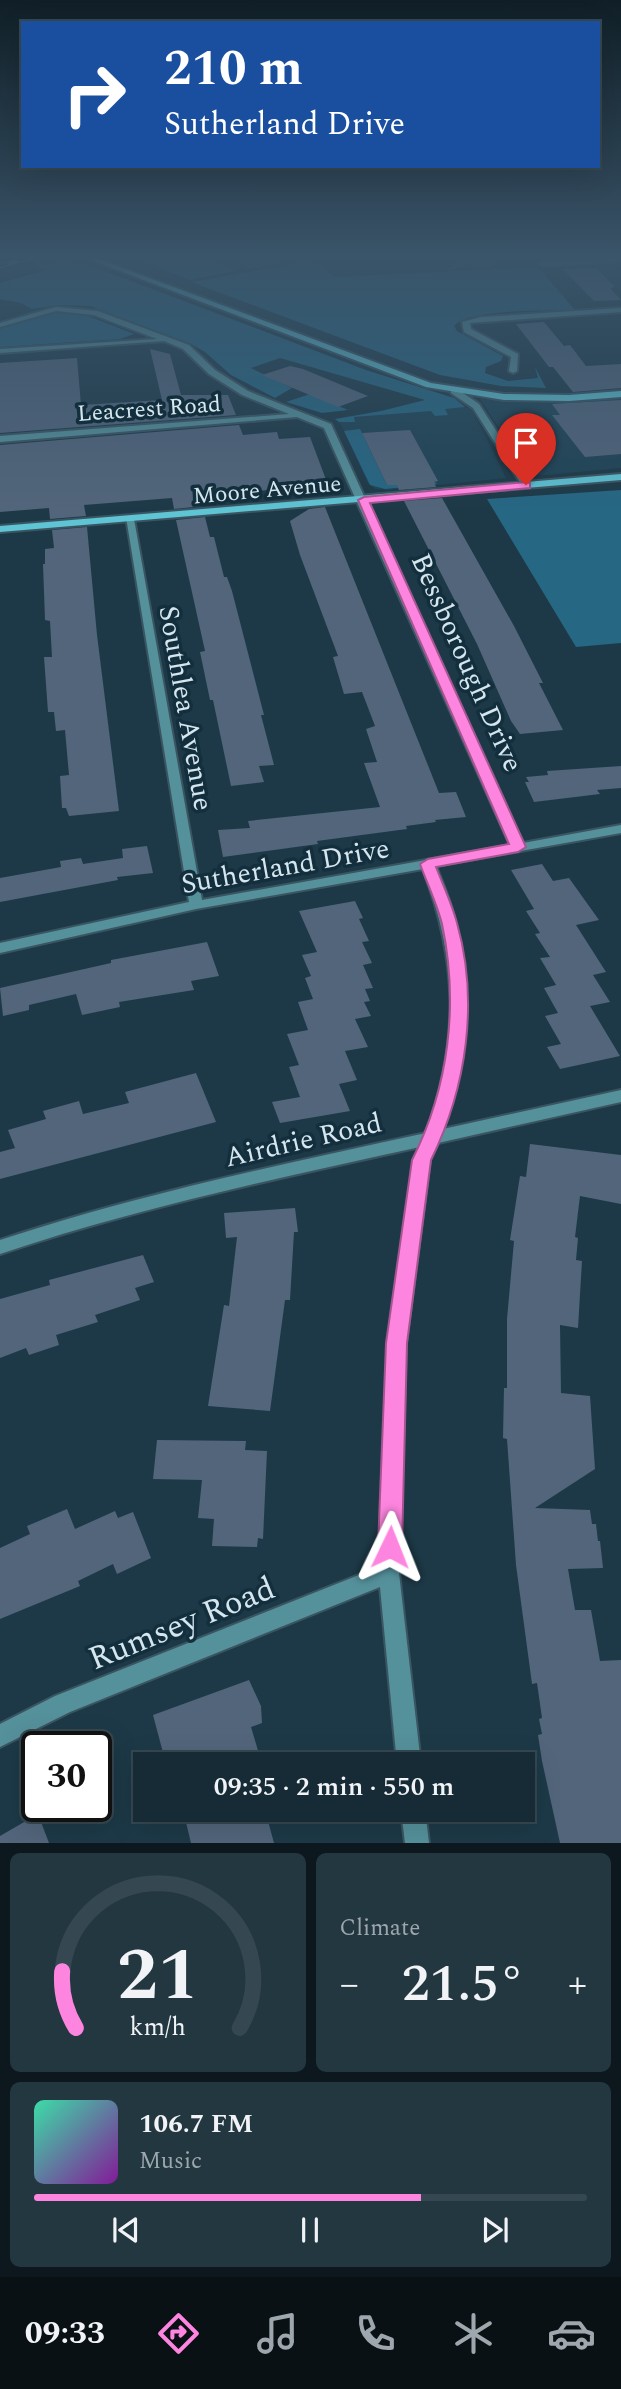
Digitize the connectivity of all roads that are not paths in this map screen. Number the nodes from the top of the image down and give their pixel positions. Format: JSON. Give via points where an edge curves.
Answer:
{"nodes":[{"id":1,"x":168,"y":340,"type":"joint"},
{"id":2,"x":303,"y":340,"type":"edge"},
{"id":3,"x":329,"y":340,"type":"edge"},
{"id":4,"x":485,"y":340,"type":"edge"},
{"id":5,"x":0,"y":351,"type":"edge"},
{"id":6,"x":513,"y":371,"type":"dead end"},
{"id":7,"x":621,"y":387,"type":"edge"},
{"id":8,"x":454,"y":391,"type":"junction"},
{"id":9,"x":621,"y":394,"type":"edge"},
{"id":10,"x":302,"y":416,"type":"junction"},
{"id":11,"x":0,"y":439,"type":"edge"},
{"id":12,"x":621,"y":477,"type":"edge"},
{"id":13,"x":526,"y":485,"type":"junction"},
{"id":14,"x":364,"y":500,"type":"junction"},
{"id":15,"x":129,"y":519,"type":"junction"},
{"id":16,"x":0,"y":529,"type":"edge"},
{"id":17,"x":621,"y":829,"type":"edge"},
{"id":18,"x":518,"y":847,"type":"junction"},
{"id":19,"x":428,"y":864,"type":"junction"},
{"id":20,"x":196,"y":905,"type":"junction"},
{"id":21,"x":0,"y":948,"type":"edge"},
{"id":22,"x":621,"y":1096,"type":"edge"},
{"id":23,"x":433,"y":1138,"type":"junction"},
{"id":24,"x":0,"y":1247,"type":"edge"},
{"id":25,"x":389,"y":1573,"type":"junction"},
{"id":26,"x":0,"y":1736,"type":"edge"},
{"id":27,"x":408,"y":1752,"type":"edge"},
{"id":28,"x":414,"y":1822,"type":"edge"},
{"id":29,"x":417,"y":1843,"type":"edge"}],
"edges":[{"from":1,"to":5,"type":"street"},
{"from":1,"to":10,"type":"street","name":"Bessborough Drive","via":[[186,347],[237,389]]},
{"from":2,"to":8,"type":"main road"},
{"from":3,"to":7,"type":"main road","via":[[413,372],[484,389],[539,392]]},
{"from":4,"to":6,"type":"street","via":[[515,356]]},
{"from":8,"to":9,"type":"main road","via":[[538,398]]},
{"from":8,"to":13,"type":"street","via":[[476,406]]},
{"from":10,"to":11,"type":"street","name":"Leacrest Road"},
{"from":10,"to":14,"type":"street","name":"Bessborough Drive","via":[[328,426]]},
{"from":12,"to":13,"type":"main road","name":"Moore Avenue"},
{"from":13,"to":14,"type":"main road","name":"Moore Avenue"},
{"from":14,"to":15,"type":"main road","name":"Moore Avenue"},
{"from":14,"to":18,"type":"street","name":"Bessborough Drive"},
{"from":15,"to":16,"type":"main road","name":"Moore Avenue"},
{"from":15,"to":20,"type":"street","name":"Southlea Avenue"},
{"from":17,"to":18,"type":"street","name":"Sutherland Drive"},
{"from":18,"to":19,"type":"street","name":"Sutherland Drive"},
{"from":19,"to":20,"type":"street","name":"Sutherland Drive"},
{"from":19,"to":23,"type":"street","via":[[449,923],[459,1013],[455,1067]]},
{"from":20,"to":21,"type":"street","name":"Sutherland Drive"},
{"from":22,"to":23,"type":"street","name":"Airdrie Road"},
{"from":23,"to":24,"type":"street","name":"Airdrie Road","via":[[246,1179]]},
{"from":23,"to":25,"type":"street","via":[[422,1160],[397,1343]]},
{"from":25,"to":26,"type":"street","name":"Rumsey Road","via":[[62,1704]]},
{"from":25,"to":27,"type":"street"},
{"from":28,"to":29,"type":"street"}]}
